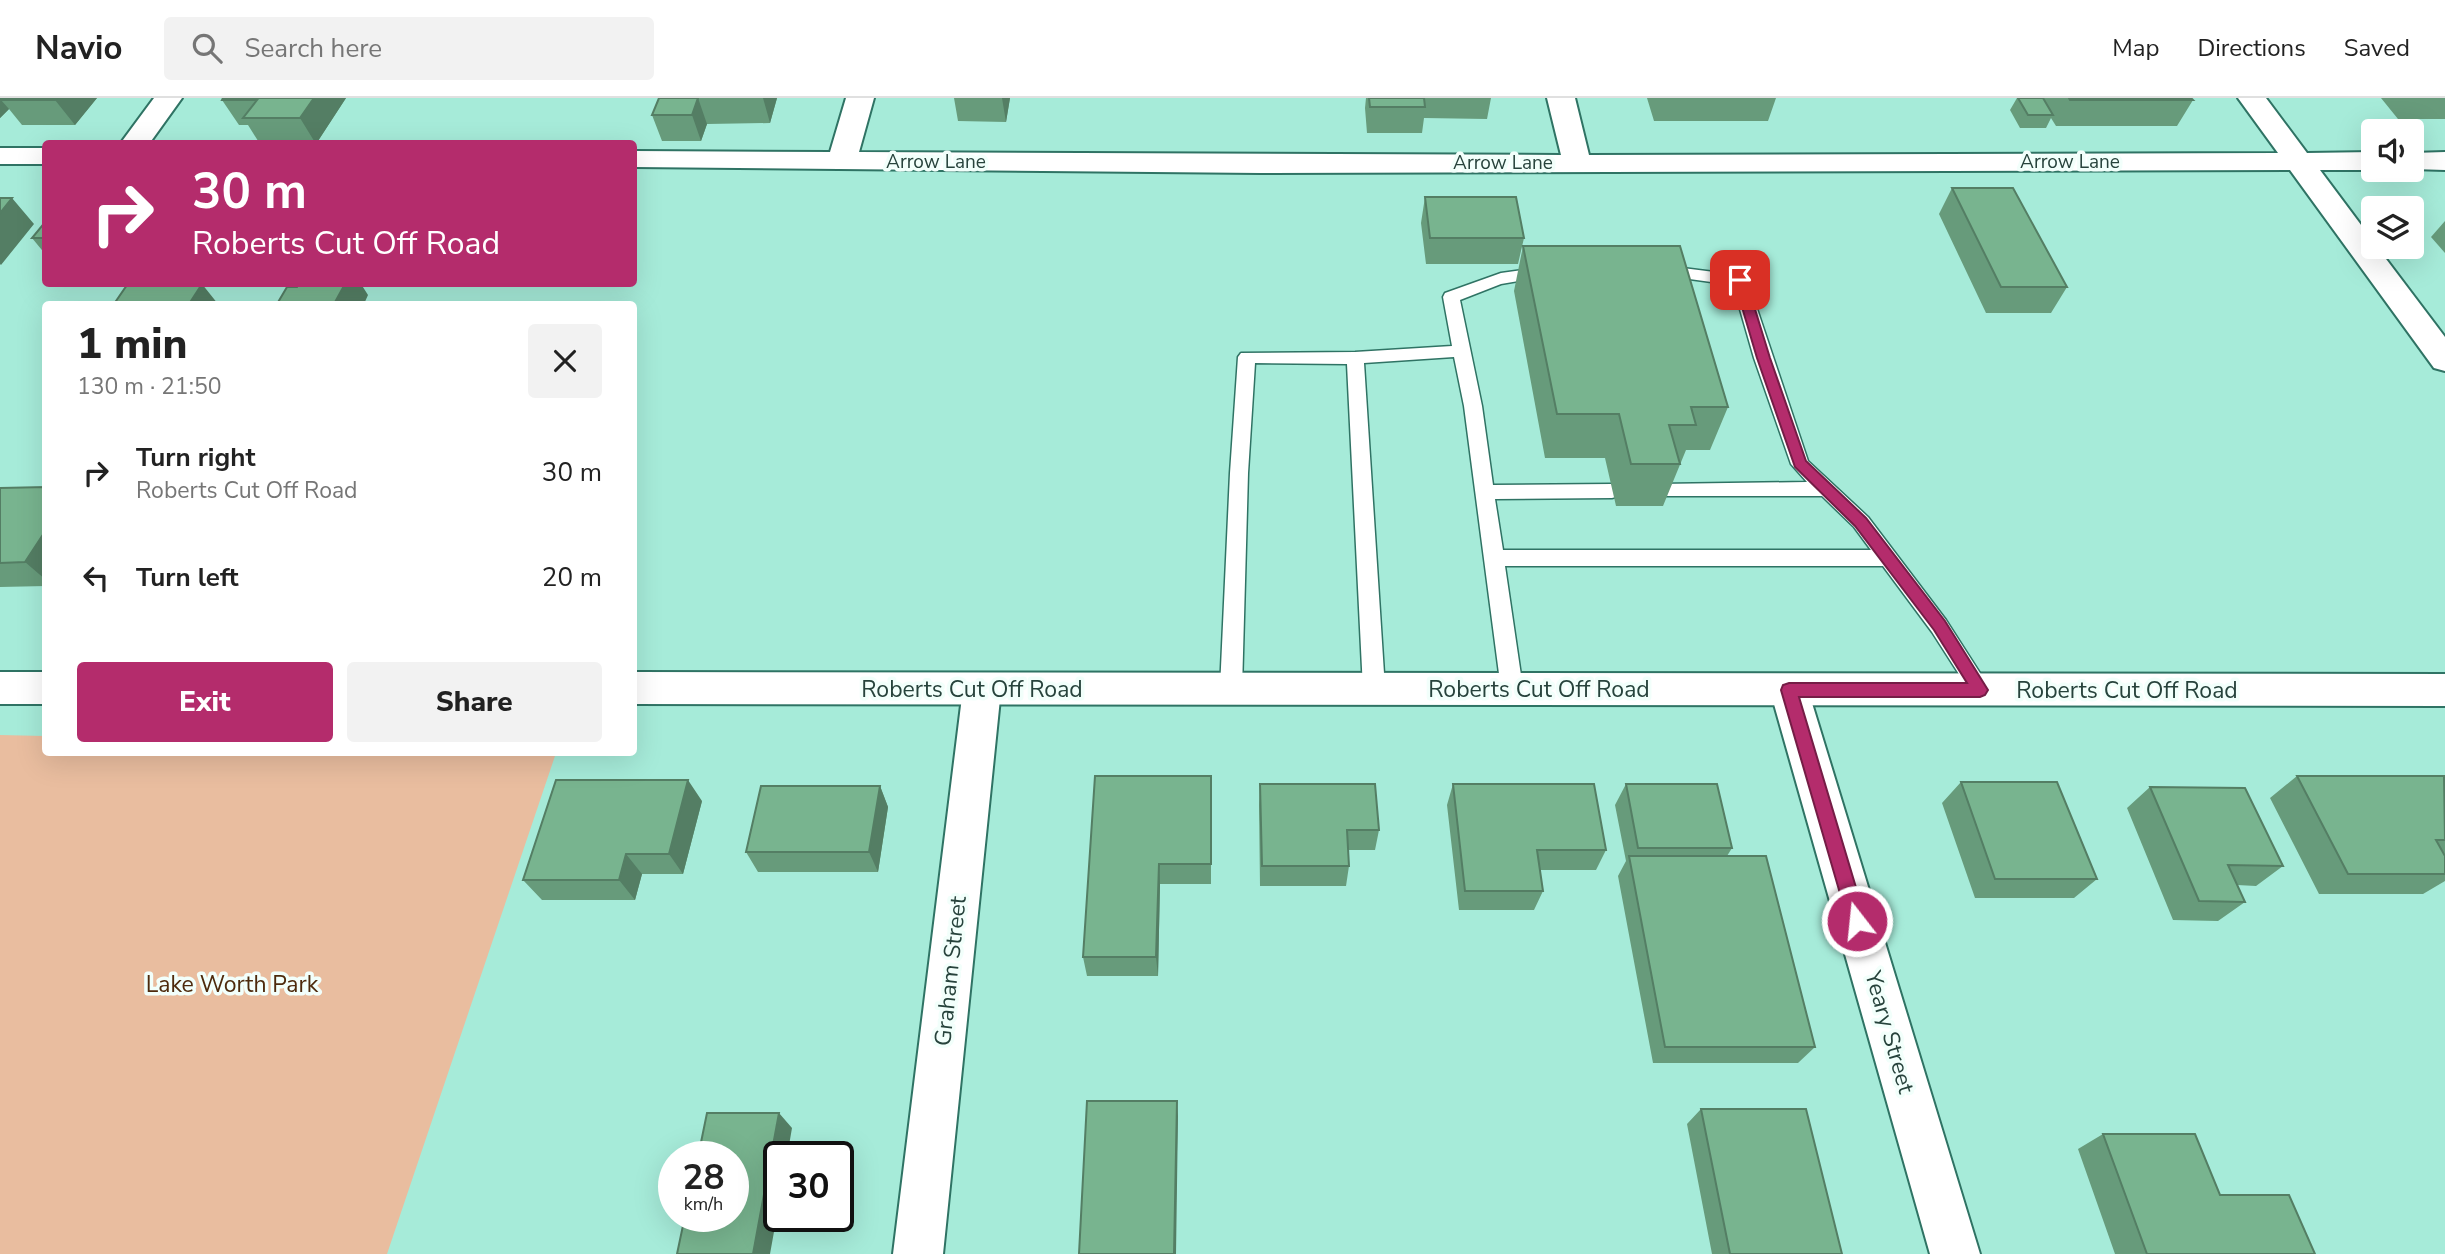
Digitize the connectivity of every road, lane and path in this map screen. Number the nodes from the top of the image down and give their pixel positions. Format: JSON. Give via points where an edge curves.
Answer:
{"nodes":[{"id":1,"x":168,"y":98,"type":"edge"},
{"id":2,"x":860,"y":98,"type":"edge"},
{"id":3,"x":1561,"y":98,"type":"edge"},
{"id":4,"x":2252,"y":98,"type":"edge"},
{"id":5,"x":137,"y":140,"type":"edge"},
{"id":6,"x":0,"y":156,"type":"edge"},
{"id":7,"x":42,"y":156,"type":"edge"},
{"id":8,"x":637,"y":159,"type":"edge"},
{"id":9,"x":842,"y":160,"type":"junction"},
{"id":10,"x":2299,"y":160,"type":"junction"},
{"id":11,"x":2361,"y":161,"type":"edge"},
{"id":12,"x":2424,"y":161,"type":"edge"},
{"id":13,"x":2445,"y":161,"type":"edge"},
{"id":14,"x":1577,"y":162,"type":"junction"},
{"id":15,"x":1644,"y":270,"type":"edge"},
{"id":16,"x":1567,"y":271,"type":"edge"},
{"id":17,"x":1461,"y":351,"type":"junction"},
{"id":18,"x":1355,"y":358,"type":"junction"},
{"id":19,"x":2445,"y":360,"type":"edge"},
{"id":20,"x":1826,"y":489,"type":"junction"},
{"id":21,"x":1612,"y":491,"type":"dead end"},
{"id":22,"x":1659,"y":491,"type":"edge"},
{"id":23,"x":1485,"y":492,"type":"junction"},
{"id":24,"x":1495,"y":558,"type":"junction"},
{"id":25,"x":1887,"y":558,"type":"junction"},
{"id":26,"x":0,"y":688,"type":"edge"},
{"id":27,"x":42,"y":688,"type":"edge"},
{"id":28,"x":637,"y":688,"type":"edge"},
{"id":29,"x":982,"y":689,"type":"junction"},
{"id":30,"x":1231,"y":689,"type":"junction"},
{"id":31,"x":1374,"y":689,"type":"junction"},
{"id":32,"x":1512,"y":689,"type":"junction"},
{"id":33,"x":1789,"y":690,"type":"junction"},
{"id":34,"x":1980,"y":690,"type":"junction"},
{"id":35,"x":2445,"y":690,"type":"edge"},
{"id":36,"x":918,"y":1254,"type":"edge"},
{"id":37,"x":1955,"y":1254,"type":"edge"}],
"edges":[{"from":1,"to":5,"type":"street"},
{"from":2,"to":9,"type":"street"},
{"from":3,"to":14,"type":"street"},
{"from":4,"to":10,"type":"street"},
{"from":6,"to":7,"type":"street"},
{"from":8,"to":9,"type":"street","name":"Arrow Lane"},
{"from":9,"to":14,"type":"street","name":"Arrow Lane"},
{"from":10,"to":11,"type":"street","name":"Arrow Lane"},
{"from":10,"to":14,"type":"street","name":"Arrow Lane"},
{"from":10,"to":19,"type":"street"},
{"from":12,"to":13,"type":"street"},
{"from":15,"to":20,"type":"lane","via":[[1740,280],[1800,464]]},
{"from":16,"to":17,"type":"lane","via":[[1528,272],[1451,297]]},
{"from":17,"to":18,"type":"lane"},
{"from":17,"to":23,"type":"lane"},
{"from":18,"to":30,"type":"lane","via":[[1247,357]]},
{"from":18,"to":31,"type":"lane"},
{"from":20,"to":22,"type":"lane"},
{"from":20,"to":25,"type":"lane","via":[[1861,522]]},
{"from":21,"to":23,"type":"lane"},
{"from":23,"to":24,"type":"lane"},
{"from":24,"to":25,"type":"lane"},
{"from":24,"to":32,"type":"lane"},
{"from":25,"to":34,"type":"lane"},
{"from":26,"to":27,"type":"street"},
{"from":28,"to":29,"type":"street","name":"Roberts Cut Off Road"},
{"from":29,"to":30,"type":"street","name":"Roberts Cut Off Road"},
{"from":29,"to":36,"type":"street","name":"Graham Street"},
{"from":30,"to":31,"type":"street","name":"Roberts Cut Off Road"},
{"from":31,"to":32,"type":"street","name":"Roberts Cut Off Road"},
{"from":32,"to":33,"type":"street","name":"Roberts Cut Off Road"},
{"from":33,"to":34,"type":"street","name":"Roberts Cut Off Road"},
{"from":33,"to":37,"type":"street","name":"Yeary Street"},
{"from":34,"to":35,"type":"street","name":"Roberts Cut Off Road"}]}
